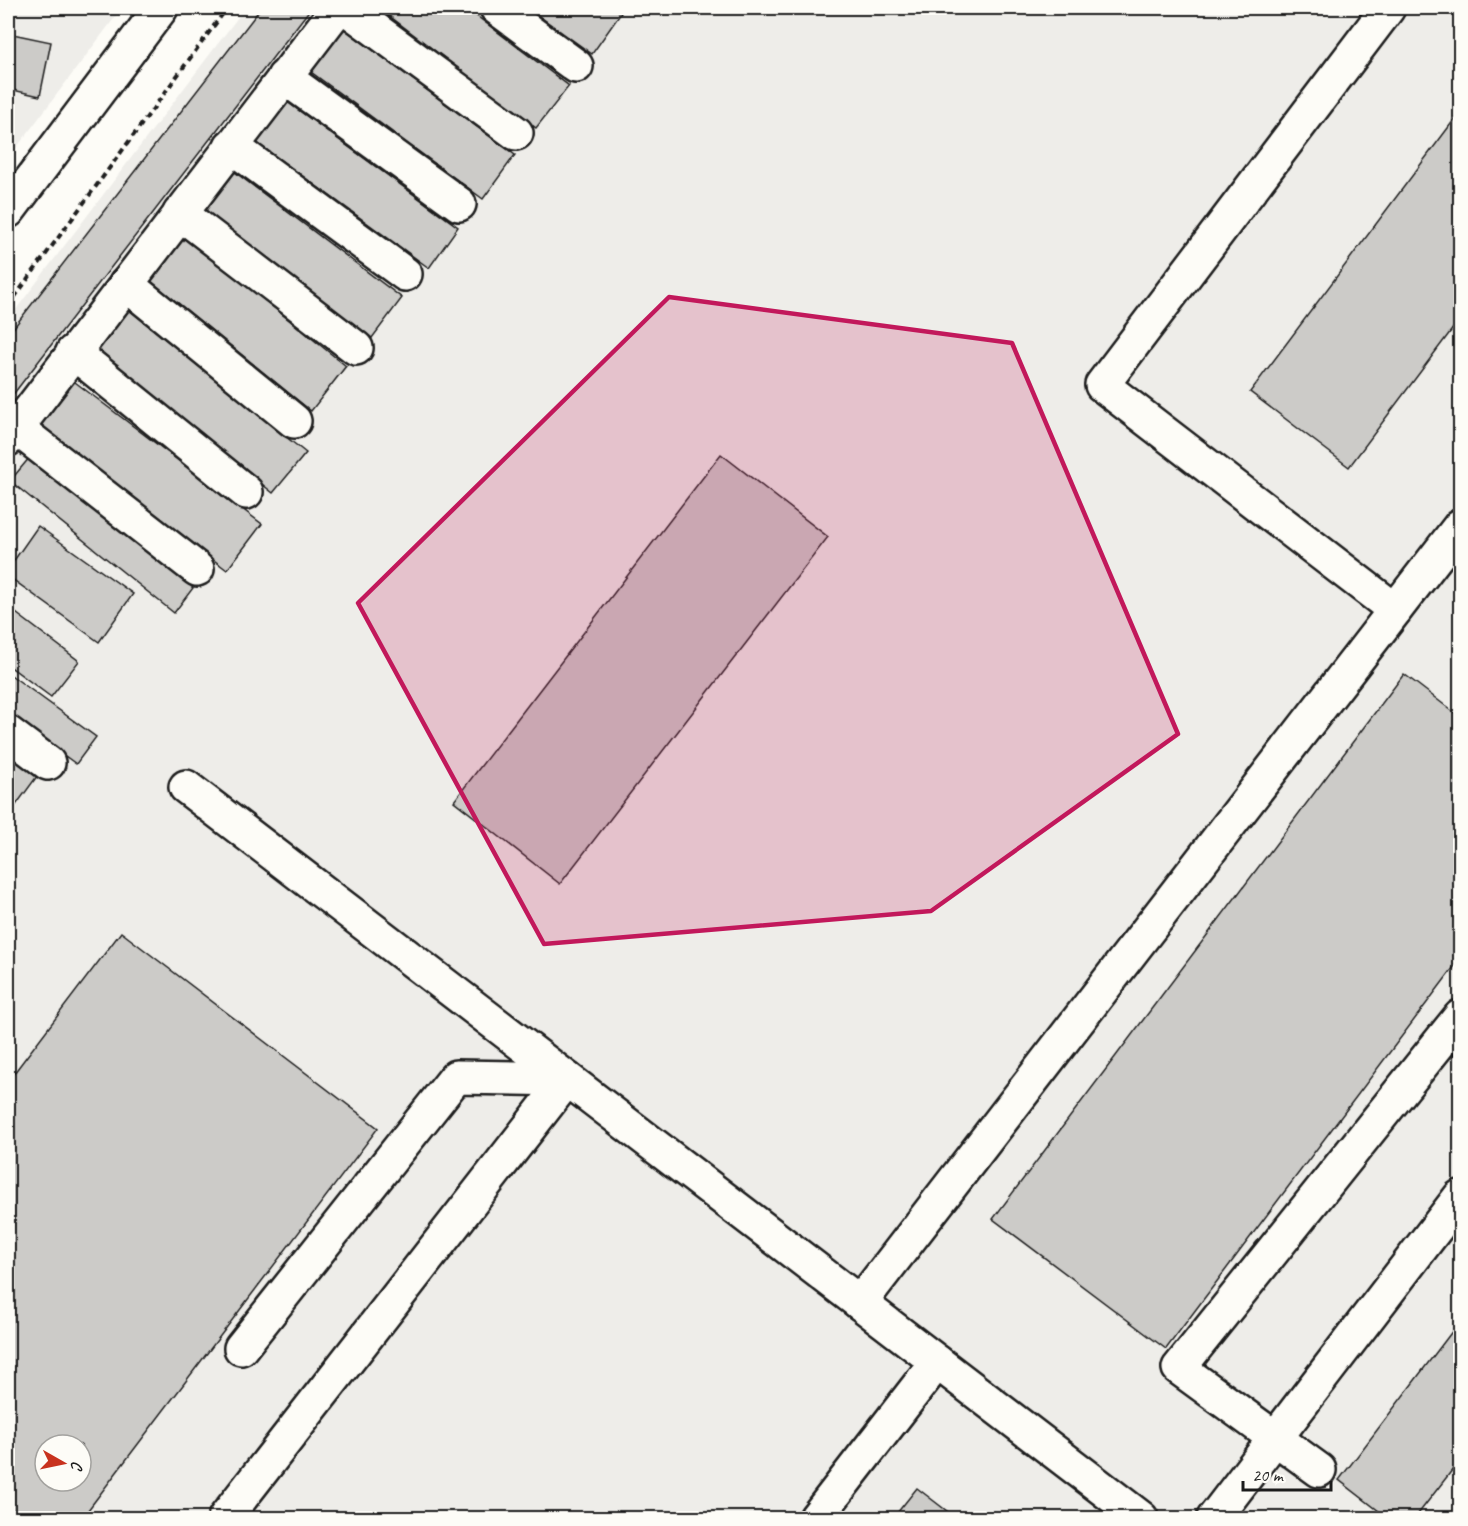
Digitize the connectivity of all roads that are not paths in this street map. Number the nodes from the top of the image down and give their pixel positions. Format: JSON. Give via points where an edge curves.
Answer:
{"nodes":[{"id":1,"x":160,"y":8,"type":"edge"},
{"id":2,"x":338,"y":8,"type":"edge"},
{"id":3,"x":346,"y":8,"type":"edge"},
{"id":4,"x":497,"y":8,"type":"edge"},
{"id":5,"x":1388,"y":8,"type":"edge"},
{"id":6,"x":576,"y":66,"type":"dead end"},
{"id":7,"x":284,"y":77,"type":"junction"},
{"id":8,"x":516,"y":132,"type":"dead end"},
{"id":9,"x":231,"y":146,"type":"junction"},
{"id":10,"x":459,"y":204,"type":"dead end"},
{"id":11,"x":8,"y":211,"type":"edge"},
{"id":12,"x":180,"y":213,"type":"junction"},
{"id":13,"x":405,"y":274,"type":"dead end"},
{"id":14,"x":126,"y":284,"type":"junction"},
{"id":15,"x":356,"y":348,"type":"dead end"},
{"id":16,"x":73,"y":352,"type":"junction"},
{"id":17,"x":294,"y":422,"type":"dead end"},
{"id":18,"x":11,"y":433,"type":"edge"},
{"id":19,"x":246,"y":492,"type":"dead end"},
{"id":20,"x":1461,"y":526,"type":"edge"},
{"id":21,"x":197,"y":569,"type":"dead end"},
{"id":22,"x":1395,"y":610,"type":"junction"},
{"id":23,"x":8,"y":733,"type":"edge"},
{"id":24,"x":48,"y":763,"type":"dead end"},
{"id":25,"x":186,"y":787,"type":"dead end"},
{"id":26,"x":1461,"y":1017,"type":"edge"},
{"id":27,"x":567,"y":1079,"type":"junction"},
{"id":28,"x":1461,"y":1197,"type":"edge"},
{"id":29,"x":860,"y":1303,"type":"junction"},
{"id":30,"x":240,"y":1348,"type":"dead end"},
{"id":31,"x":936,"y":1362,"type":"junction"},
{"id":32,"x":1276,"y":1438,"type":"junction"},
{"id":33,"x":1319,"y":1470,"type":"dead end"},
{"id":34,"x":225,"y":1518,"type":"edge"},
{"id":35,"x":816,"y":1518,"type":"edge"},
{"id":36,"x":1141,"y":1518,"type":"edge"},
{"id":37,"x":1214,"y":1518,"type":"edge"}],
"edges":[{"from":1,"to":11,"type":"street"},
{"from":2,"to":7,"type":"street"},
{"from":3,"to":8,"type":"street"},
{"from":4,"to":6,"type":"street"},
{"from":5,"to":22,"type":"street","via":[[1102,385]]},
{"from":7,"to":9,"type":"street"},
{"from":7,"to":10,"type":"street"},
{"from":9,"to":12,"type":"street"},
{"from":9,"to":13,"type":"street"},
{"from":12,"to":14,"type":"street"},
{"from":12,"to":15,"type":"street"},
{"from":14,"to":16,"type":"street"},
{"from":14,"to":17,"type":"street"},
{"from":16,"to":18,"type":"street"},
{"from":16,"to":19,"type":"street"},
{"from":18,"to":21,"type":"street"},
{"from":20,"to":22,"type":"street"},
{"from":22,"to":29,"type":"street"},
{"from":23,"to":24,"type":"street"},
{"from":25,"to":27,"type":"street"},
{"from":26,"to":32,"type":"street","via":[[1179,1368]]},
{"from":27,"to":29,"type":"street"},
{"from":27,"to":30,"type":"street","via":[[456,1077]]},
{"from":27,"to":34,"type":"street"},
{"from":28,"to":32,"type":"street"},
{"from":29,"to":31,"type":"street"},
{"from":31,"to":35,"type":"street"},
{"from":31,"to":36,"type":"street"},
{"from":32,"to":33,"type":"street"},
{"from":32,"to":37,"type":"street"}]}
